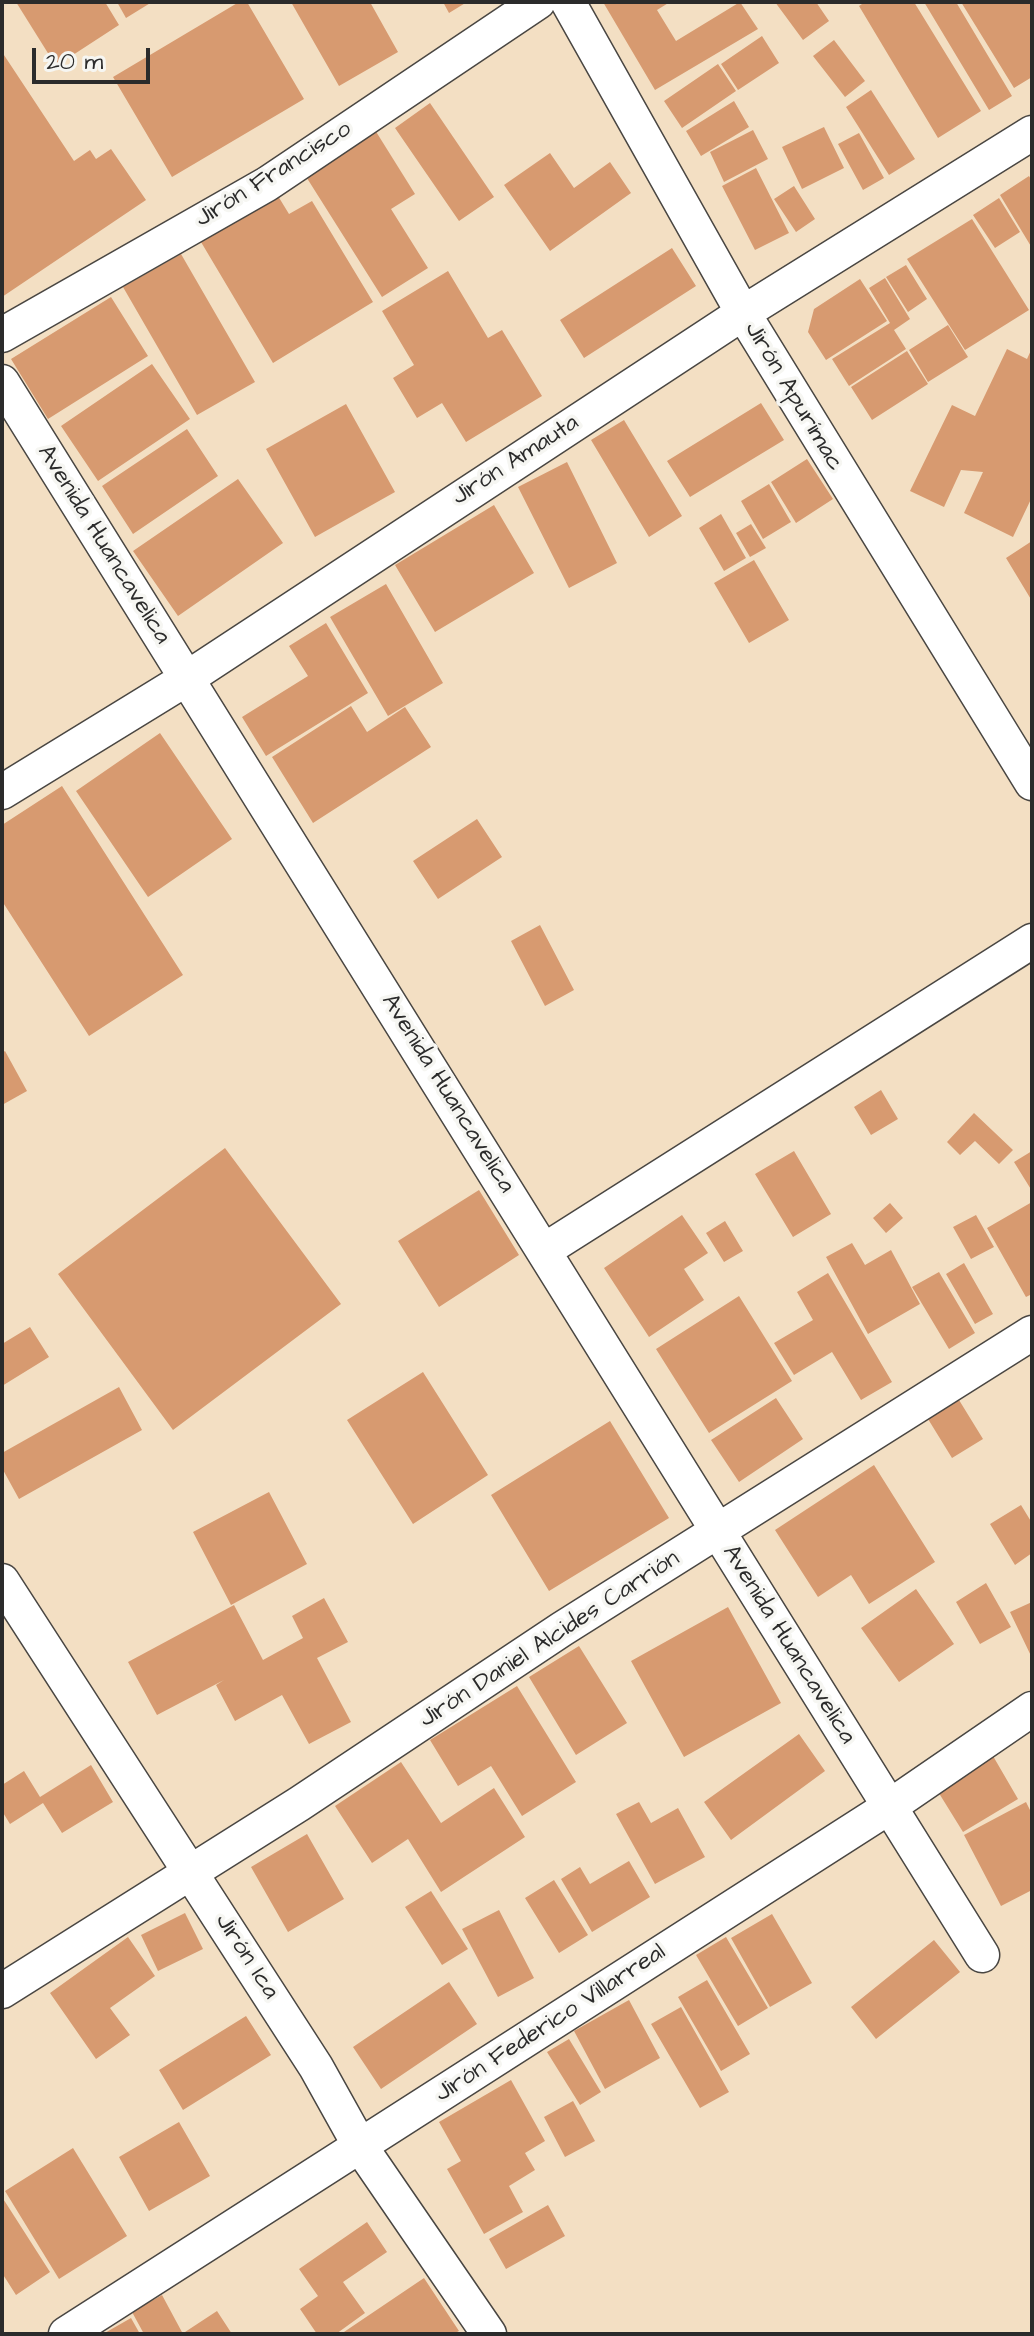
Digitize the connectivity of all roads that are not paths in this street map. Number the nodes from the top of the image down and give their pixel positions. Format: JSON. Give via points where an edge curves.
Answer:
{"nodes":[{"id":1,"x":538,"y":2,"type":"edge"},
{"id":2,"x":568,"y":2,"type":"edge"},
{"id":3,"x":1032,"y":133,"type":"edge"},
{"id":4,"x":743,"y":313,"type":"junction"},
{"id":5,"x":2,"y":335,"type":"edge"},
{"id":6,"x":2,"y":382,"type":"edge"},
{"id":7,"x":186,"y":679,"type":"junction"},
{"id":8,"x":1032,"y":783,"type":"edge"},
{"id":9,"x":2,"y":792,"type":"edge"},
{"id":10,"x":1032,"y":941,"type":"edge"},
{"id":11,"x":545,"y":1250,"type":"junction"},
{"id":12,"x":1032,"y":1333,"type":"edge"},
{"id":13,"x":718,"y":1531,"type":"junction"},
{"id":14,"x":3,"y":1584,"type":"edge"},
{"id":15,"x":1032,"y":1709,"type":"edge"},
{"id":16,"x":889,"y":1807,"type":"junction"},
{"id":17,"x":190,"y":1871,"type":"junction"},
{"id":18,"x":982,"y":1955,"type":"dead end"},
{"id":19,"x":2,"y":1991,"type":"edge"},
{"id":20,"x":360,"y":2146,"type":"junction"},
{"id":21,"x":66,"y":2334,"type":"edge"},
{"id":22,"x":489,"y":2334,"type":"edge"}],
"edges":[{"from":1,"to":5,"type":"street","name":"Jirón Francisco","via":[[267,184]]},
{"from":2,"to":4,"type":"street","name":"Jirón Apurímac"},
{"from":3,"to":4,"type":"street","name":"Jirón Amauta"},
{"from":4,"to":7,"type":"street","name":"Jirón Amauta"},
{"from":4,"to":8,"type":"street","name":"Jirón Apurímac"},
{"from":6,"to":7,"type":"street","name":"Avenida Huancavelica"},
{"from":7,"to":9,"type":"street","name":"Jirón Amauta"},
{"from":7,"to":11,"type":"street","name":"Avenida Huancavelica"},
{"from":10,"to":11,"type":"street"},
{"from":11,"to":13,"type":"street","name":"Avenida Huancavelica"},
{"from":12,"to":13,"type":"street","name":"Jirón Daniel Alcides Carrión"},
{"from":13,"to":16,"type":"street","name":"Avenida Huancavelica"},
{"from":13,"to":17,"type":"street","name":"Jirón Daniel Alcides Carrión"},
{"from":14,"to":17,"type":"street","name":"Jirón Ica"},
{"from":15,"to":16,"type":"street","name":"Jirón Federico Villarreal"},
{"from":16,"to":18,"type":"street","name":"Avenida Huancavelica"},
{"from":16,"to":20,"type":"street","name":"Jirón Federico Villarreal"},
{"from":17,"to":19,"type":"street","name":"Jirón Daniel Alcides Carrión"},
{"from":17,"to":20,"type":"street","name":"Jirón Ica","via":[[316,2067]]},
{"from":20,"to":21,"type":"street","name":"Jirón Federico Villarreal"},
{"from":20,"to":22,"type":"street","name":"Jirón Ica"}]}
